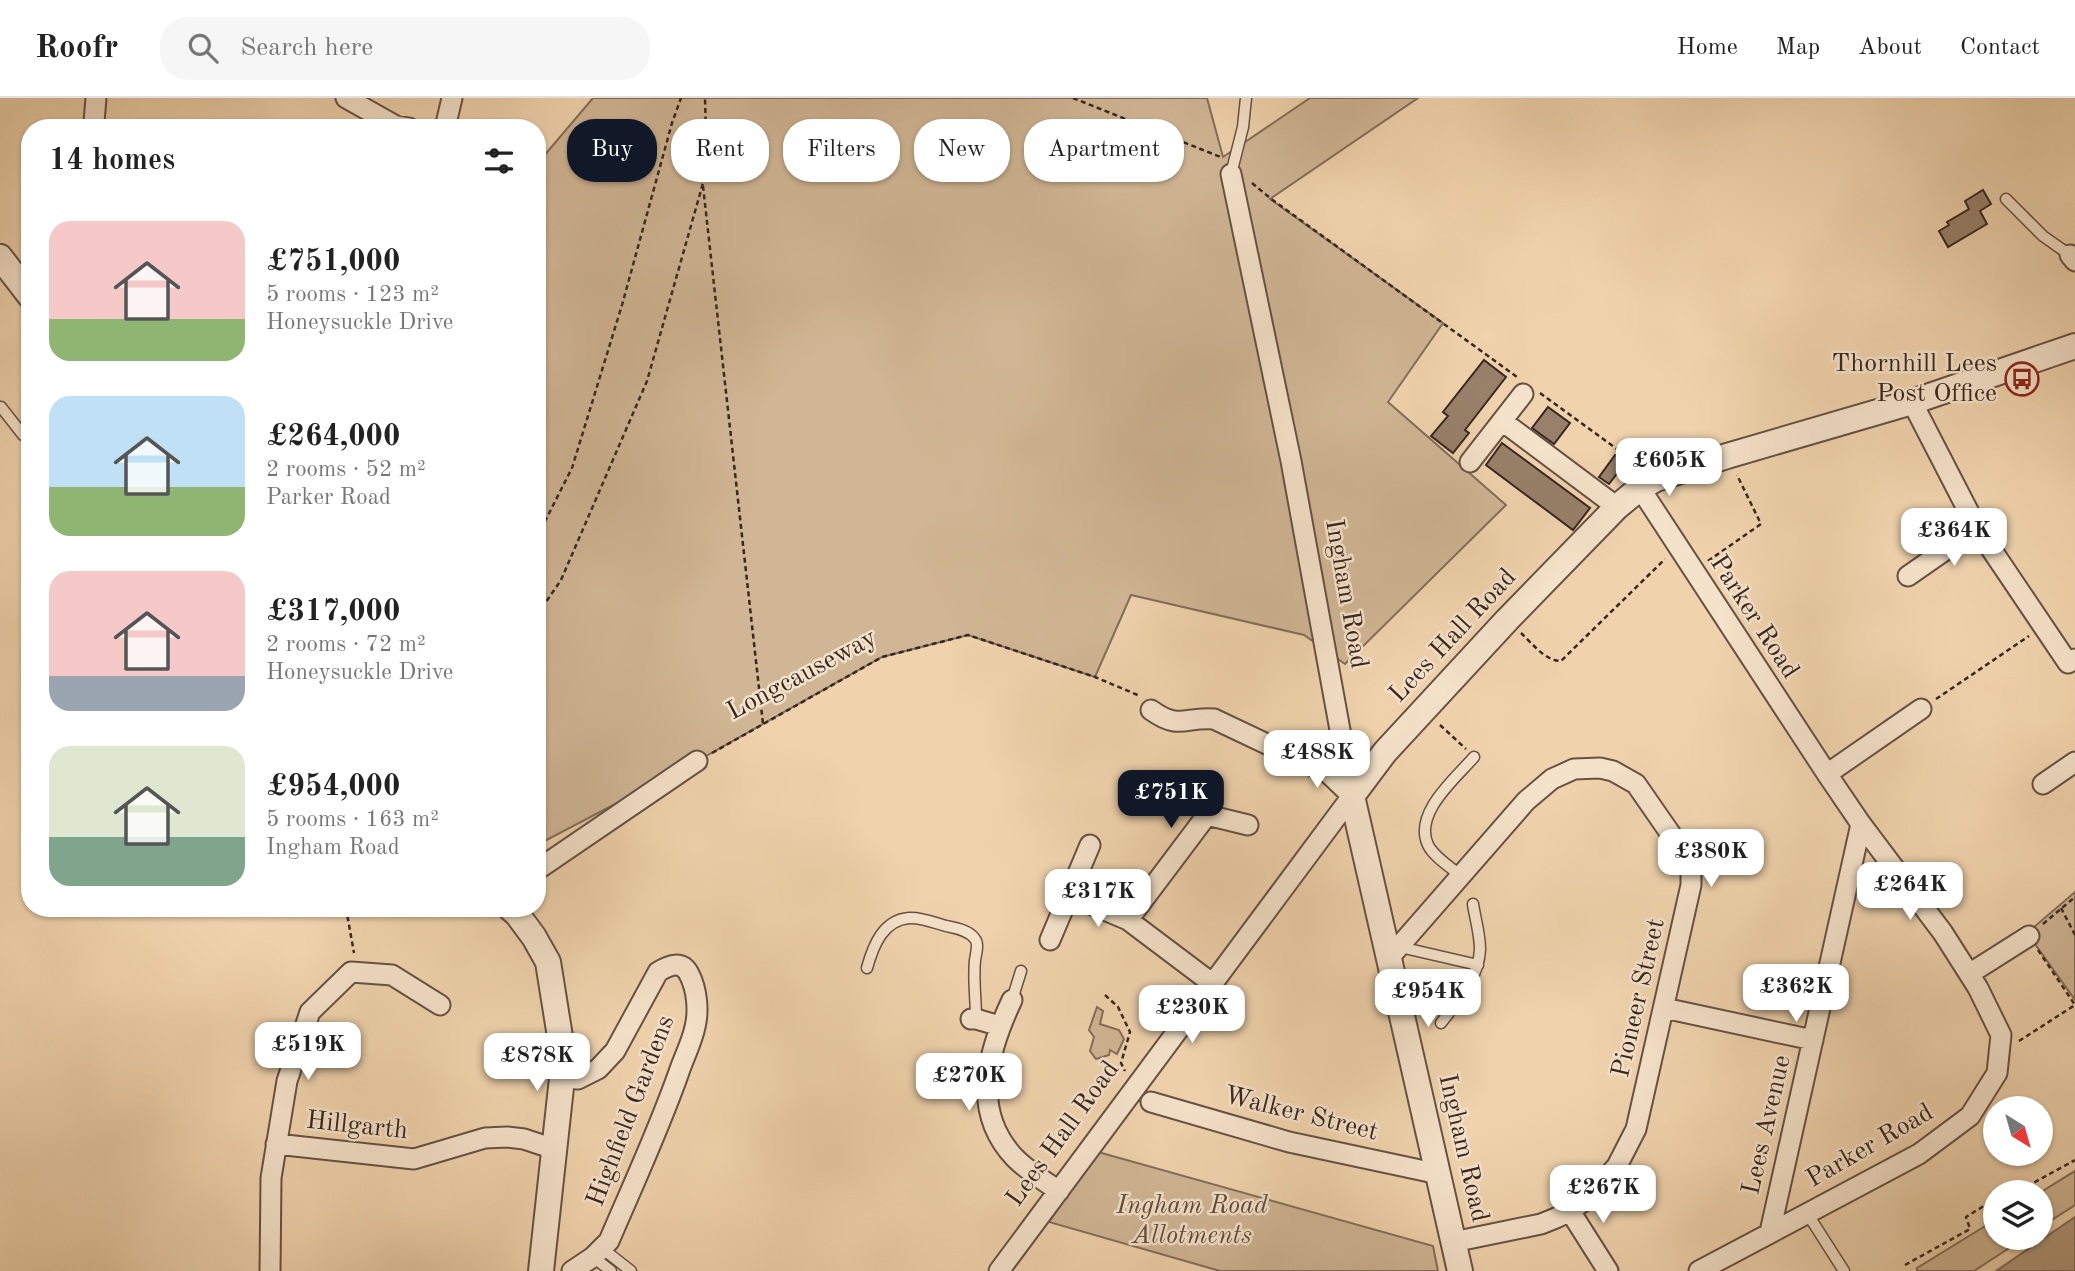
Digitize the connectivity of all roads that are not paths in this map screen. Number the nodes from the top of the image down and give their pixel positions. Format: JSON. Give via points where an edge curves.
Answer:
{"nodes":[{"id":1,"x":346,"y":98,"type":"edge"},
{"id":2,"x":452,"y":98,"type":"edge"},
{"id":3,"x":1246,"y":98,"type":"edge"},
{"id":4,"x":94,"y":99,"type":"edge"},
{"id":5,"x":94,"y":119,"type":"edge"},
{"id":6,"x":385,"y":119,"type":"edge"},
{"id":7,"x":447,"y":119,"type":"edge"},
{"id":8,"x":1231,"y":170,"type":"joint"},
{"id":9,"x":2006,"y":198,"type":"dead end"},
{"id":10,"x":0,"y":257,"type":"edge"},
{"id":11,"x":2073,"y":258,"type":"edge"},
{"id":12,"x":21,"y":284,"type":"edge"},
{"id":13,"x":2075,"y":346,"type":"edge"},
{"id":14,"x":1524,"y":386,"type":"road end"},
{"id":15,"x":1912,"y":402,"type":"junction"},
{"id":16,"x":1,"y":407,"type":"edge"},
{"id":17,"x":1502,"y":421,"type":"junction"},
{"id":18,"x":21,"y":432,"type":"edge"},
{"id":19,"x":1470,"y":462,"type":"dead end"},
{"id":20,"x":1648,"y":483,"type":"junction"},
{"id":21,"x":1617,"y":507,"type":"junction"},
{"id":22,"x":1977,"y":528,"type":"junction"},
{"id":23,"x":1908,"y":576,"type":"dead end"},
{"id":24,"x":2073,"y":666,"type":"edge"},
{"id":25,"x":1921,"y":709,"type":"road end"},
{"id":26,"x":1151,"y":710,"type":"road end"},
{"id":27,"x":1474,"y":757,"type":"road end"},
{"id":28,"x":697,"y":761,"type":"road end"},
{"id":29,"x":2075,"y":762,"type":"edge"},
{"id":30,"x":1827,"y":774,"type":"junction"},
{"id":31,"x":2043,"y":784,"type":"dead end"},
{"id":32,"x":1352,"y":796,"type":"junction"},
{"id":33,"x":1861,"y":824,"type":"junction"},
{"id":34,"x":1248,"y":825,"type":"dead end"},
{"id":35,"x":1090,"y":845,"type":"dead end"},
{"id":36,"x":546,"y":864,"type":"edge"},
{"id":37,"x":1460,"y":875,"type":"junction"},
{"id":38,"x":1069,"y":895,"type":"junction"},
{"id":39,"x":1473,"y":904,"type":"dead end"},
{"id":40,"x":519,"y":917,"type":"edge"},
{"id":41,"x":1128,"y":920,"type":"junction"},
{"id":42,"x":2029,"y":936,"type":"road end"},
{"id":43,"x":1050,"y":940,"type":"dead end"},
{"id":44,"x":1394,"y":952,"type":"junction"},
{"id":45,"x":1478,"y":965,"type":"junction"},
{"id":46,"x":867,"y":968,"type":"dead end"},
{"id":47,"x":1021,"y":971,"type":"dead end"},
{"id":48,"x":1969,"y":974,"type":"junction"},
{"id":49,"x":1213,"y":984,"type":"junction"},
{"id":50,"x":1012,"y":1000,"type":"joint"},
{"id":51,"x":440,"y":1005,"type":"dead end"},
{"id":52,"x":1664,"y":1008,"type":"junction"},
{"id":53,"x":974,"y":1019,"type":"joint"},
{"id":54,"x":1441,"y":1023,"type":"dead end"},
{"id":55,"x":1000,"y":1026,"type":"junction"},
{"id":56,"x":1813,"y":1040,"type":"junction"},
{"id":57,"x":562,"y":1078,"type":"junction"},
{"id":58,"x":1151,"y":1102,"type":"dead end"},
{"id":59,"x":276,"y":1144,"type":"junction"},
{"id":60,"x":554,"y":1149,"type":"junction"},
{"id":61,"x":1439,"y":1174,"type":"junction"},
{"id":62,"x":1059,"y":1191,"type":"junction"},
{"id":63,"x":1570,"y":1210,"type":"junction"},
{"id":64,"x":1807,"y":1213,"type":"junction"},
{"id":65,"x":1770,"y":1232,"type":"junction"},
{"id":66,"x":1453,"y":1242,"type":"junction"},
{"id":67,"x":598,"y":1253,"type":"junction"},
{"id":68,"x":1604,"y":1266,"type":"edge"},
{"id":69,"x":270,"y":1271,"type":"edge"},
{"id":70,"x":541,"y":1271,"type":"edge"},
{"id":71,"x":572,"y":1271,"type":"edge"},
{"id":72,"x":611,"y":1271,"type":"edge"},
{"id":73,"x":631,"y":1271,"type":"edge"},
{"id":74,"x":999,"y":1271,"type":"edge"},
{"id":75,"x":1460,"y":1271,"type":"edge"},
{"id":76,"x":1699,"y":1271,"type":"edge"},
{"id":77,"x":1844,"y":1271,"type":"edge"}],
"edges":[{"from":1,"to":6,"type":"street"},
{"from":2,"to":7,"type":"street"},
{"from":3,"to":8,"type":"lane"},
{"from":4,"to":5,"type":"street"},
{"from":8,"to":32,"type":"street","name":"Ingham Road","via":[[1296,485]]},
{"from":9,"to":11,"type":"lane","via":[[2043,236]]},
{"from":10,"to":12,"type":"street"},
{"from":13,"to":15,"type":"street","name":"Lees Hall Road"},
{"from":14,"to":17,"type":"street"},
{"from":15,"to":20,"type":"street","name":"Lees Hall Road"},
{"from":15,"to":22,"type":"street"},
{"from":16,"to":18,"type":"lane"},
{"from":17,"to":19,"type":"street"},
{"from":17,"to":21,"type":"street"},
{"from":20,"to":21,"type":"street","name":"Lees Hall Road"},
{"from":20,"to":30,"type":"street","name":"Parker Road","via":[[1677,547]]},
{"from":21,"to":32,"type":"street","name":"Lees Hall Road","via":[[1385,752]]},
{"from":22,"to":23,"type":"street"},
{"from":22,"to":24,"type":"street"},
{"from":25,"to":30,"type":"street"},
{"from":26,"to":32,"type":"street","via":[[1175,722],[1214,719],[1328,773]]},
{"from":27,"to":37,"type":"lane","via":[[1428,813],[1425,834],[1429,846]]},
{"from":28,"to":36,"type":"street"},
{"from":29,"to":31,"type":"street"},
{"from":30,"to":33,"type":"street","name":"Parker Road"},
{"from":32,"to":44,"type":"street","name":"Ingham Road"},
{"from":32,"to":49,"type":"street","name":"Lees Hall Road"},
{"from":33,"to":48,"type":"street","name":"Parker Road"},
{"from":33,"to":56,"type":"street","name":"Lees Avenue"},
{"from":34,"to":41,"type":"street","via":[[1207,815]]},
{"from":35,"to":38,"type":"street"},
{"from":37,"to":44,"type":"street","name":"Pioneer Street"},
{"from":37,"to":52,"type":"street","name":"Pioneer Street","via":[[1526,801],[1552,779],[1586,768],[1625,776],[1636,784],[1691,867]]},
{"from":38,"to":41,"type":"street"},
{"from":38,"to":43,"type":"street"},
{"from":39,"to":45,"type":"lane"},
{"from":40,"to":57,"type":"street","via":[[548,962]]},
{"from":41,"to":49,"type":"street"},
{"from":42,"to":48,"type":"street"},
{"from":44,"to":45,"type":"lane"},
{"from":44,"to":61,"type":"street","name":"Ingham Road"},
{"from":45,"to":54,"type":"lane","via":[[1471,983]]},
{"from":46,"to":53,"type":"lane","via":[[874,943],[896,922],[910,918],[966,932],[977,945]]},
{"from":47,"to":50,"type":"lane"},
{"from":48,"to":64,"type":"street","name":"Parker Road","via":[[2001,1035],[1997,1073],[1970,1116],[1919,1154]]},
{"from":49,"to":62,"type":"street","name":"Lees Hall Road"},
{"from":50,"to":55,"type":"street"},
{"from":51,"to":59,"type":"street","via":[[392,975],[351,972],[310,1012],[287,1081]]},
{"from":52,"to":56,"type":"street"},
{"from":52,"to":63,"type":"street","name":"Pioneer Street","via":[[1636,1129],[1605,1181]]},
{"from":53,"to":55,"type":"street"},
{"from":55,"to":62,"type":"street","via":[[986,1084],[993,1123],[1014,1158]]},
{"from":56,"to":65,"type":"street","name":"Lees Avenue"},
{"from":57,"to":60,"type":"street"},
{"from":57,"to":67,"type":"street","name":"Highfield Gardens","via":[[578,1079],[598,1069],[615,1051],[658,972],[679,965],[686,968],[697,1003],[696,1025],[609,1241]]},
{"from":58,"to":61,"type":"street","name":"Walker Street","via":[[1289,1142]]},
{"from":59,"to":60,"type":"street","name":"Hillgarth","via":[[414,1159],[485,1138],[524,1139]]},
{"from":59,"to":69,"type":"street"},
{"from":60,"to":70,"type":"street"},
{"from":61,"to":66,"type":"street","name":"Ingham Road"},
{"from":62,"to":74,"type":"street","name":"Lees Hall Road"},
{"from":63,"to":66,"type":"street","name":"Pioneer Street","via":[[1541,1224]]},
{"from":63,"to":68,"type":"street"},
{"from":64,"to":65,"type":"street","name":"Parker Road"},
{"from":64,"to":77,"type":"lane"},
{"from":65,"to":76,"type":"street","name":"Parker Road"},
{"from":66,"to":75,"type":"street","name":"Ingham Road"},
{"from":67,"to":71,"type":"street"},
{"from":67,"to":72,"type":"lane"},
{"from":67,"to":73,"type":"lane"}]}
